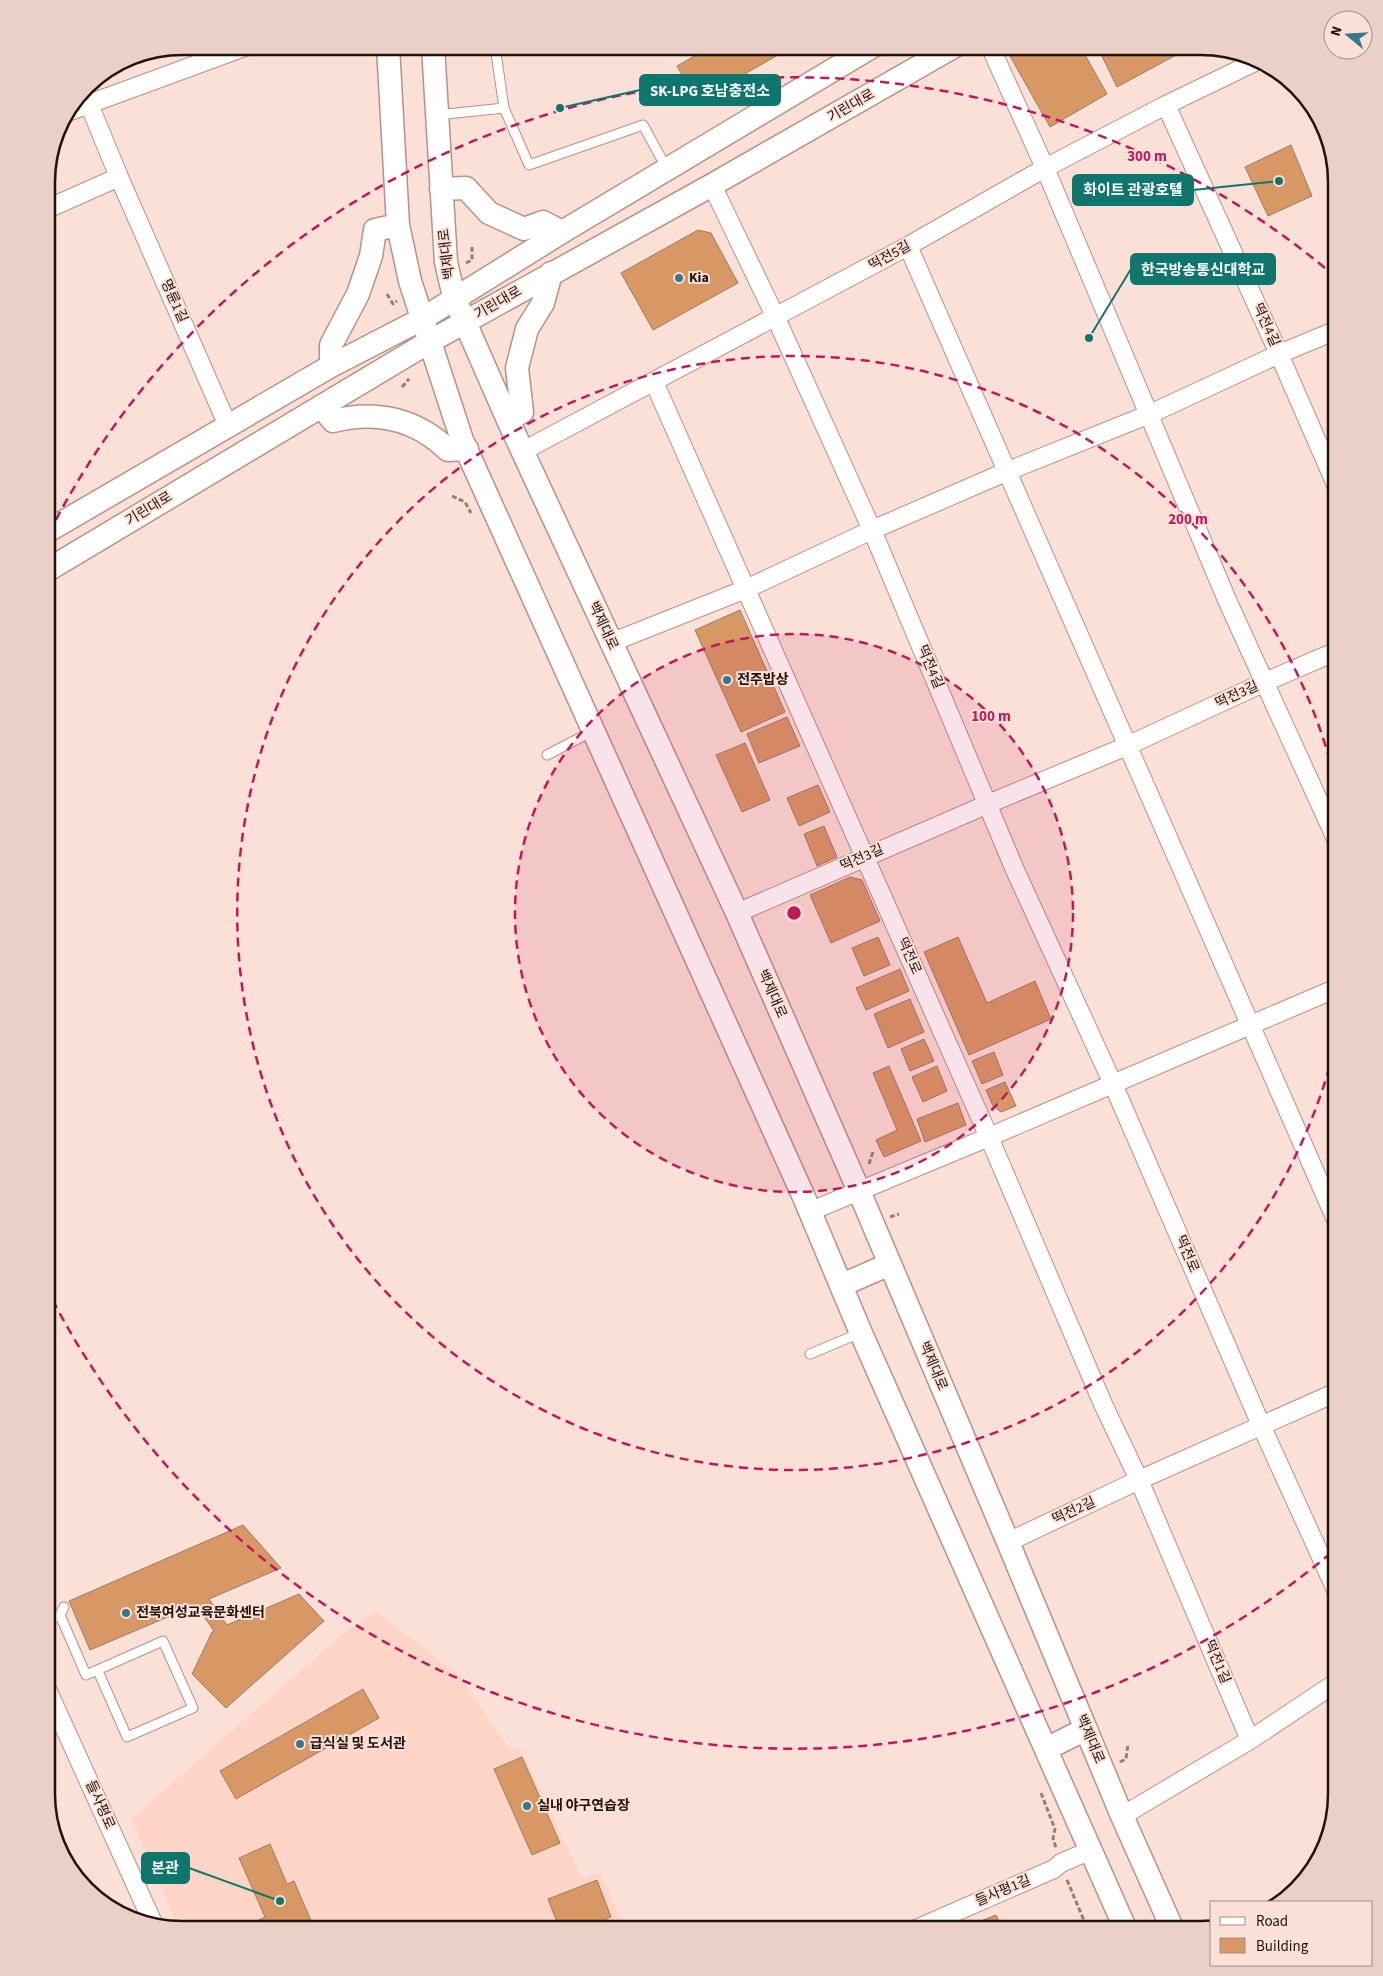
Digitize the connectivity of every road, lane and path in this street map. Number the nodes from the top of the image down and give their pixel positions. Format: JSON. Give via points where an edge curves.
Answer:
{"nodes":[{"id":1,"x":222,"y":55,"type":"edge"},
{"id":2,"x":389,"y":55,"type":"edge"},
{"id":3,"x":434,"y":55,"type":"edge"},
{"id":4,"x":496,"y":55,"type":"edge"},
{"id":5,"x":858,"y":55,"type":"edge"},
{"id":6,"x":939,"y":55,"type":"edge"},
{"id":7,"x":994,"y":55,"type":"edge"},
{"id":8,"x":1249,"y":65,"type":"edge"},
{"id":9,"x":89,"y":104,"type":"junction"},
{"id":10,"x":1166,"y":105,"type":"junction"},
{"id":11,"x":79,"y":108,"type":"edge"},
{"id":12,"x":504,"y":108,"type":"junction"},
{"id":13,"x":437,"y":115,"type":"junction"},
{"id":14,"x":1045,"y":168,"type":"junction"},
{"id":15,"x":667,"y":169,"type":"junction"},
{"id":16,"x":119,"y":177,"type":"junction"},
{"id":17,"x":712,"y":185,"type":"junction"},
{"id":18,"x":442,"y":189,"type":"junction"},
{"id":19,"x":55,"y":205,"type":"edge"},
{"id":20,"x":398,"y":225,"type":"junction"},
{"id":21,"x":562,"y":232,"type":"junction"},
{"id":22,"x":908,"y":246,"type":"junction"},
{"id":23,"x":551,"y":273,"type":"junction"},
{"id":24,"x":454,"y":297,"type":"junction"},
{"id":25,"x":776,"y":318,"type":"junction"},
{"id":26,"x":422,"y":319,"type":"junction"},
{"id":27,"x":465,"y":322,"type":"junction"},
{"id":28,"x":1328,"y":334,"type":"edge"},
{"id":29,"x":429,"y":342,"type":"junction"},
{"id":30,"x":1279,"y":354,"type":"junction"},
{"id":31,"x":331,"y":366,"type":"junction"},
{"id":32,"x":654,"y":382,"type":"junction"},
{"id":33,"x":321,"y":406,"type":"junction"},
{"id":34,"x":1150,"y":414,"type":"junction"},
{"id":35,"x":508,"y":420,"type":"junction"},
{"id":36,"x":228,"y":426,"type":"junction"},
{"id":37,"x":467,"y":449,"type":"junction"},
{"id":38,"x":523,"y":451,"type":"junction"},
{"id":39,"x":1328,"y":466,"type":"edge"},
{"id":40,"x":1008,"y":471,"type":"junction"},
{"id":41,"x":55,"y":527,"type":"edge"},
{"id":42,"x":872,"y":530,"type":"junction"},
{"id":43,"x":55,"y":566,"type":"edge"},
{"id":44,"x":746,"y":589,"type":"junction"},
{"id":45,"x":610,"y":643,"type":"junction"},
{"id":46,"x":1328,"y":655,"type":"edge"},
{"id":47,"x":1265,"y":682,"type":"junction"},
{"id":48,"x":593,"y":731,"type":"junction"},
{"id":49,"x":1126,"y":746,"type":"junction"},
{"id":50,"x":547,"y":755,"type":"dead end"},
{"id":51,"x":988,"y":804,"type":"junction"},
{"id":52,"x":1328,"y":821,"type":"edge"},
{"id":53,"x":865,"y":856,"type":"junction"},
{"id":54,"x":737,"y":913,"type":"junction"},
{"id":55,"x":1328,"y":992,"type":"edge"},
{"id":56,"x":1250,"y":1026,"type":"junction"},
{"id":57,"x":1113,"y":1084,"type":"junction"},
{"id":58,"x":989,"y":1137,"type":"junction"},
{"id":59,"x":859,"y":1191,"type":"junction"},
{"id":60,"x":1328,"y":1202,"type":"edge"},
{"id":61,"x":810,"y":1211,"type":"junction"},
{"id":62,"x":890,"y":1264,"type":"junction"},
{"id":63,"x":842,"y":1285,"type":"junction"},
{"id":64,"x":861,"y":1333,"type":"junction"},
{"id":65,"x":810,"y":1354,"type":"dead end"},
{"id":66,"x":1328,"y":1396,"type":"edge"},
{"id":67,"x":1261,"y":1425,"type":"junction"},
{"id":68,"x":1139,"y":1480,"type":"junction"},
{"id":69,"x":1008,"y":1542,"type":"junction"},
{"id":70,"x":1328,"y":1572,"type":"edge"},
{"id":71,"x":55,"y":1615,"type":"edge"},
{"id":72,"x":98,"y":1671,"type":"junction"},
{"id":73,"x":1328,"y":1688,"type":"edge"},
{"id":74,"x":55,"y":1707,"type":"edge"},
{"id":75,"x":1086,"y":1729,"type":"junction"},
{"id":76,"x":1250,"y":1740,"type":"junction"},
{"id":77,"x":1046,"y":1749,"type":"junction"},
{"id":78,"x":1122,"y":1816,"type":"junction"},
{"id":79,"x":1091,"y":1850,"type":"junction"},
{"id":80,"x":1070,"y":1886,"type":"dead end"},
{"id":81,"x":150,"y":1917,"type":"edge"},
{"id":82,"x":935,"y":1921,"type":"edge"},
{"id":83,"x":1084,"y":1921,"type":"edge"},
{"id":84,"x":1122,"y":1921,"type":"edge"},
{"id":85,"x":1169,"y":1921,"type":"edge"}],
"edges":[{"from":1,"to":9,"type":"street"},
{"from":2,"to":20,"type":"street"},
{"from":3,"to":13,"type":"street","name":"백제대로"},
{"from":4,"to":12,"type":"lane"},
{"from":5,"to":15,"type":"street","name":"기린대로"},
{"from":6,"to":17,"type":"street","name":"기린대로"},
{"from":7,"to":14,"type":"street"},
{"from":8,"to":10,"type":"street","name":"떡전5길"},
{"from":9,"to":11,"type":"street"},
{"from":9,"to":16,"type":"street","name":"명륜1길"},
{"from":10,"to":14,"type":"street","name":"떡전5길"},
{"from":10,"to":30,"type":"street","name":"떡전4길"},
{"from":12,"to":13,"type":"lane"},
{"from":12,"to":15,"type":"lane","via":[[529,165],[643,125]]},
{"from":13,"to":18,"type":"street","name":"백제대로"},
{"from":14,"to":22,"type":"street","name":"떡전5길"},
{"from":14,"to":34,"type":"street"},
{"from":15,"to":21,"type":"street","name":"기린대로"},
{"from":16,"to":19,"type":"street"},
{"from":16,"to":36,"type":"street","name":"명륜1길"},
{"from":17,"to":23,"type":"street","name":"기린대로"},
{"from":17,"to":25,"type":"street","name":"떡전4길"},
{"from":18,"to":21,"type":"street","via":[[466,188],[489,213],[524,229],[543,222]]},
{"from":18,"to":24,"type":"street","name":"백제대로","via":[[446,262]]},
{"from":20,"to":26,"type":"street"},
{"from":20,"to":31,"type":"street","via":[[375,230],[371,256],[358,294],[330,345]]},
{"from":21,"to":24,"type":"street","name":"기린대로"},
{"from":22,"to":25,"type":"street","name":"떡전5길"},
{"from":22,"to":40,"type":"street"},
{"from":23,"to":27,"type":"street","name":"기린대로"},
{"from":23,"to":35,"type":"street","via":[[543,303],[528,330],[517,368],[522,412]]},
{"from":24,"to":26,"type":"street","name":"기린대로"},
{"from":24,"to":27,"type":"street","name":"백제대로"},
{"from":25,"to":32,"type":"street","name":"떡전5길"},
{"from":25,"to":42,"type":"street","name":"떡전4길"},
{"from":26,"to":29,"type":"street"},
{"from":26,"to":31,"type":"street","name":"기린대로"},
{"from":27,"to":29,"type":"street","name":"기린대로"},
{"from":27,"to":35,"type":"street","name":"백제대로"},
{"from":28,"to":30,"type":"street","name":"떡전4길"},
{"from":29,"to":33,"type":"street","name":"기린대로"},
{"from":29,"to":37,"type":"street"},
{"from":30,"to":34,"type":"street","name":"떡전4길"},
{"from":30,"to":39,"type":"street","name":"떡전4길"},
{"from":31,"to":36,"type":"street","name":"기린대로"},
{"from":32,"to":38,"type":"street","name":"떡전5길"},
{"from":32,"to":44,"type":"street"},
{"from":33,"to":37,"type":"street","via":[[333,420],[383,416],[436,438],[448,450]]},
{"from":33,"to":43,"type":"street","name":"기린대로"},
{"from":34,"to":40,"type":"street","name":"떡전4길"},
{"from":34,"to":47,"type":"street","name":"떡전3길","via":[[1227,600]]},
{"from":35,"to":38,"type":"street","name":"백제대로"},
{"from":36,"to":41,"type":"street","name":"기린대로"},
{"from":37,"to":48,"type":"street"},
{"from":38,"to":45,"type":"street","name":"백제대로"},
{"from":40,"to":42,"type":"street","name":"떡전4길"},
{"from":40,"to":49,"type":"street"},
{"from":42,"to":44,"type":"street","name":"떡전4길"},
{"from":42,"to":51,"type":"street","name":"떡전4길"},
{"from":44,"to":45,"type":"street","name":"떡전4길"},
{"from":44,"to":53,"type":"street"},
{"from":45,"to":54,"type":"street","name":"백제대로"},
{"from":46,"to":47,"type":"street","name":"떡전3길"},
{"from":47,"to":49,"type":"street","name":"떡전3길"},
{"from":47,"to":52,"type":"street","name":"떡전3길"},
{"from":48,"to":50,"type":"lane"},
{"from":48,"to":61,"type":"street"},
{"from":49,"to":51,"type":"street","name":"떡전3길"},
{"from":49,"to":56,"type":"street"},
{"from":51,"to":53,"type":"street","name":"떡전3길"},
{"from":51,"to":57,"type":"street","name":"떡전로","via":[[1014,870]]},
{"from":53,"to":54,"type":"street","name":"떡전3길"},
{"from":53,"to":58,"type":"street","name":"떡전로"},
{"from":54,"to":59,"type":"street","name":"백제대로"},
{"from":55,"to":56,"type":"street"},
{"from":56,"to":57,"type":"street"},
{"from":56,"to":60,"type":"street"},
{"from":57,"to":58,"type":"street"},
{"from":57,"to":67,"type":"street","name":"떡전로"},
{"from":58,"to":59,"type":"street"},
{"from":58,"to":68,"type":"street","name":"떡전로","via":[[1103,1404]]},
{"from":59,"to":61,"type":"street"},
{"from":59,"to":62,"type":"street","name":"백제대로"},
{"from":61,"to":63,"type":"street"},
{"from":62,"to":63,"type":"street"},
{"from":62,"to":69,"type":"street","name":"백제대로"},
{"from":63,"to":64,"type":"street"},
{"from":64,"to":65,"type":"lane"},
{"from":64,"to":77,"type":"street"},
{"from":66,"to":67,"type":"street","name":"떡전2길"},
{"from":67,"to":68,"type":"street","name":"떡전2길"},
{"from":67,"to":70,"type":"street"},
{"from":68,"to":69,"type":"street","name":"떡전2길"},
{"from":68,"to":76,"type":"street","name":"떡전1길"},
{"from":69,"to":75,"type":"street","name":"백제대로"},
{"from":71,"to":72,"type":"lane","via":[[62,1611],[86,1675]]},
{"from":72,"to":72,"type":"lane","via":[[163,1641],[193,1708],[127,1737]]},
{"from":73,"to":76,"type":"street"},
{"from":74,"to":81,"type":"street","name":"들사평로"},
{"from":75,"to":77,"type":"street"},
{"from":75,"to":78,"type":"street","name":"백제대로"},
{"from":76,"to":78,"type":"street"},
{"from":77,"to":79,"type":"street"},
{"from":78,"to":85,"type":"street","name":"백제대로"},
{"from":79,"to":82,"type":"street","name":"들사평1길"},
{"from":79,"to":84,"type":"street"},
{"from":80,"to":83,"type":"path"}]}
